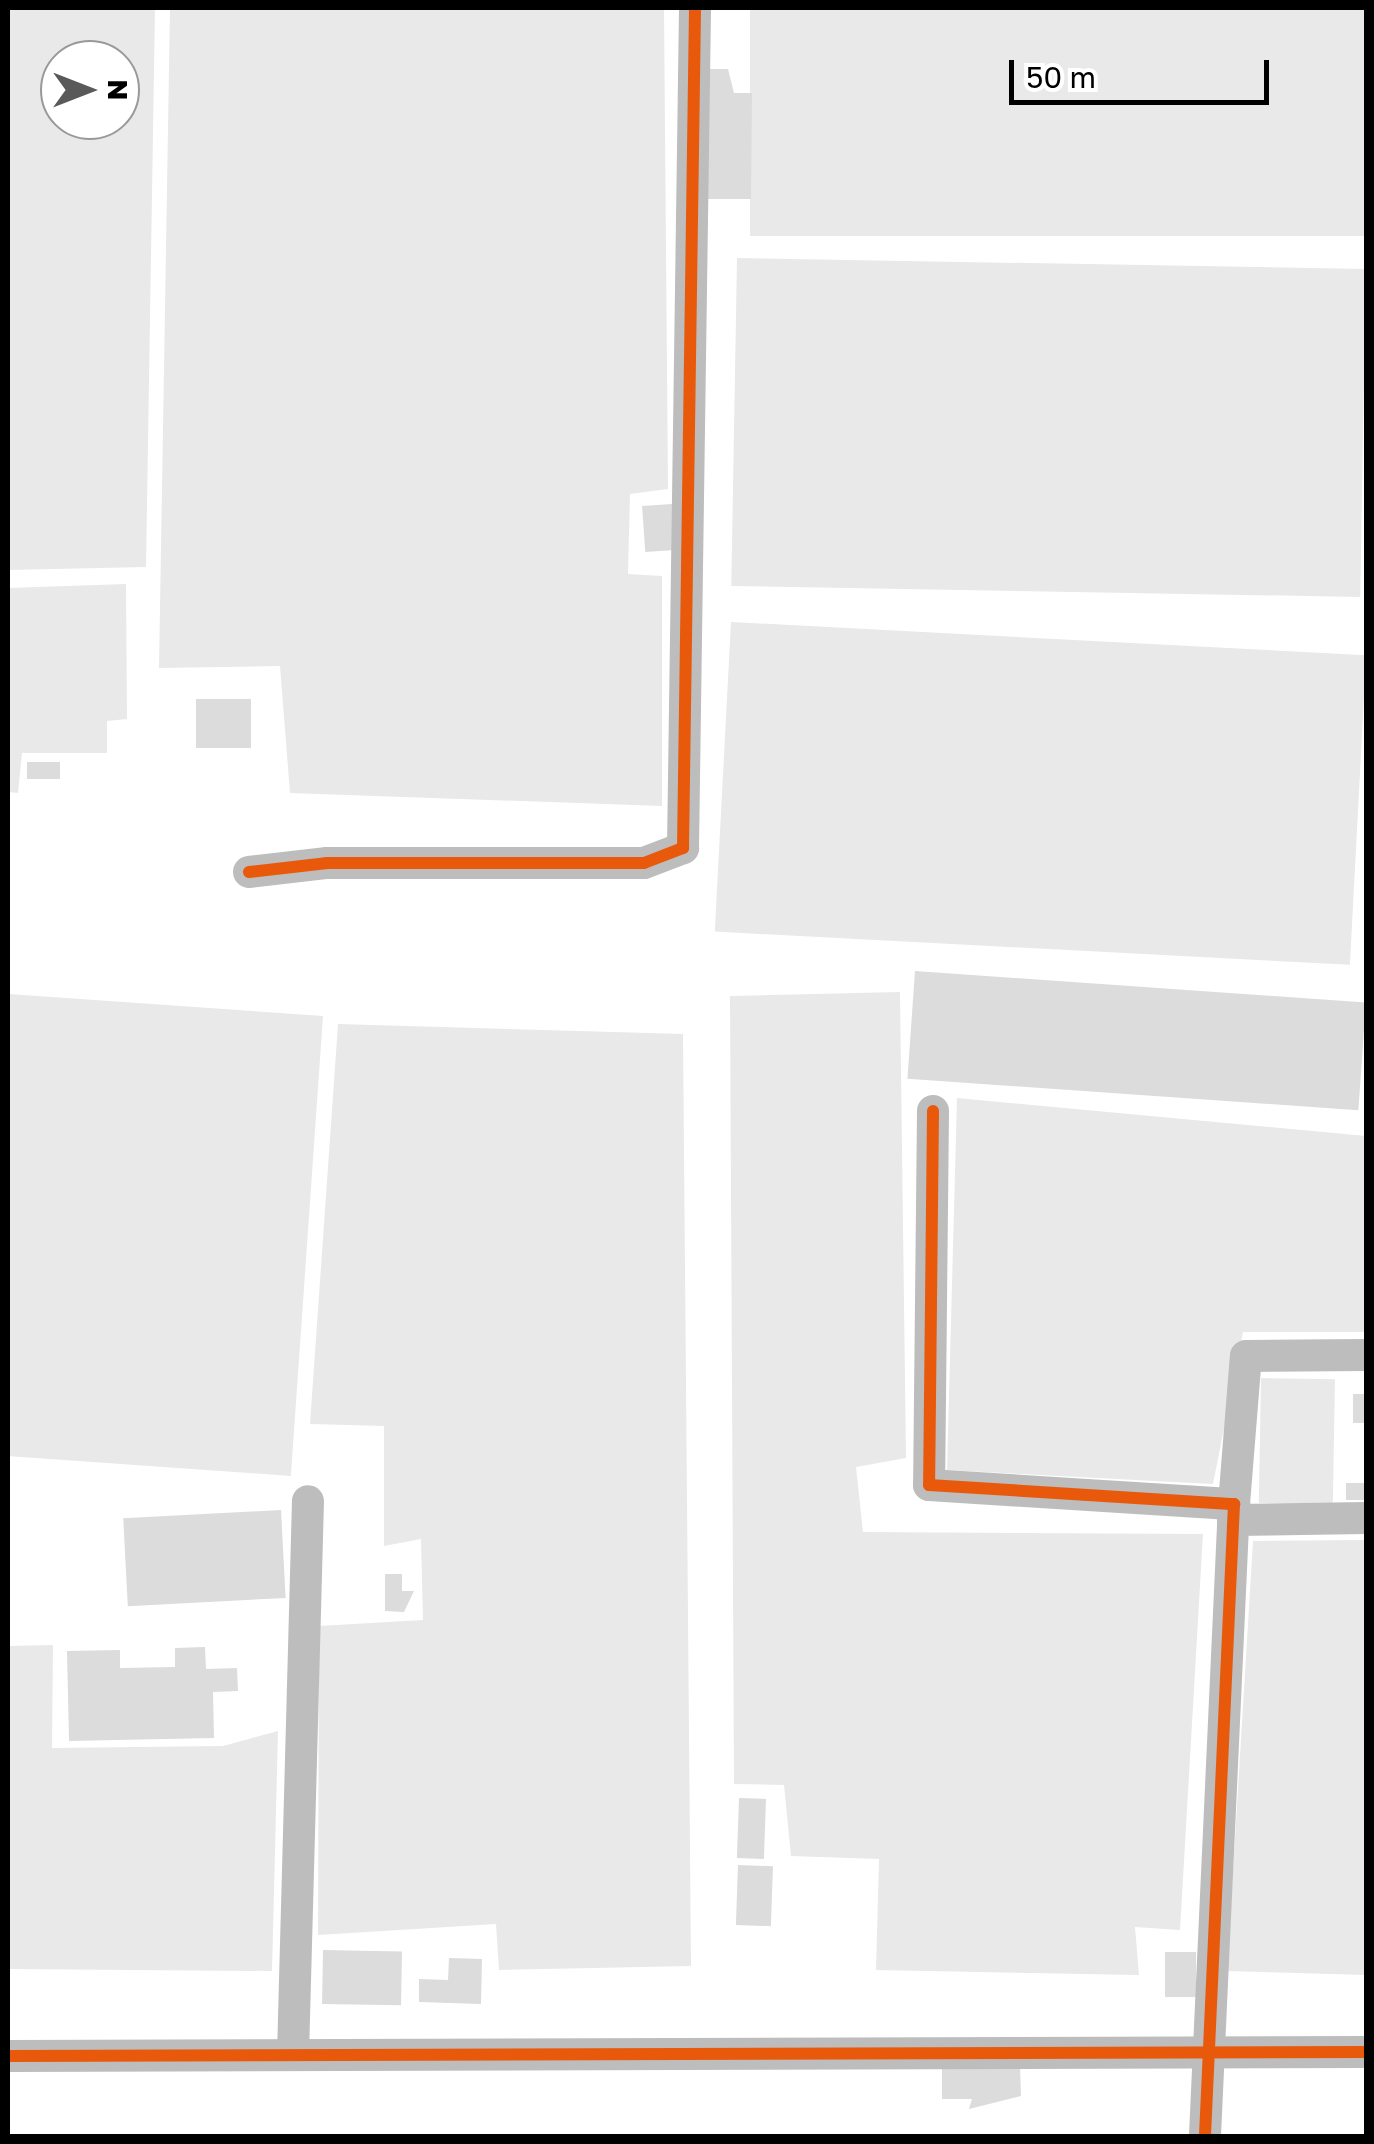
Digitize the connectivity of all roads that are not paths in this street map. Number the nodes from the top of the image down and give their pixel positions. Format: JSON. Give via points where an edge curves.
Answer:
{"nodes":[{"id":1,"x":696,"y":8,"type":"edge"},
{"id":2,"x":250,"y":872,"type":"dead end"},
{"id":3,"x":933,"y":1112,"type":"dead end"},
{"id":4,"x":1366,"y":1354,"type":"edge"},
{"id":5,"x":308,"y":1501,"type":"dead end"},
{"id":6,"x":1234,"y":1512,"type":"junction"},
{"id":7,"x":1366,"y":1518,"type":"edge"},
{"id":8,"x":1203,"y":2052,"type":"junction"},
{"id":9,"x":1366,"y":2052,"type":"edge"},
{"id":10,"x":293,"y":2055,"type":"junction"},
{"id":11,"x":8,"y":2056,"type":"edge"},
{"id":12,"x":1205,"y":2136,"type":"edge"}],
"edges":[{"from":1,"to":2,"type":"street","via":[[684,848],[644,863],[327,863]]},
{"from":3,"to":6,"type":"street","via":[[929,1485]]},
{"from":4,"to":6,"type":"street","via":[[1246,1356]]},
{"from":5,"to":10,"type":"street"},
{"from":6,"to":7,"type":"street"},
{"from":6,"to":8,"type":"street"},
{"from":8,"to":9,"type":"street"},
{"from":8,"to":10,"type":"street"},
{"from":8,"to":12,"type":"street"},
{"from":10,"to":11,"type":"street"}]}
